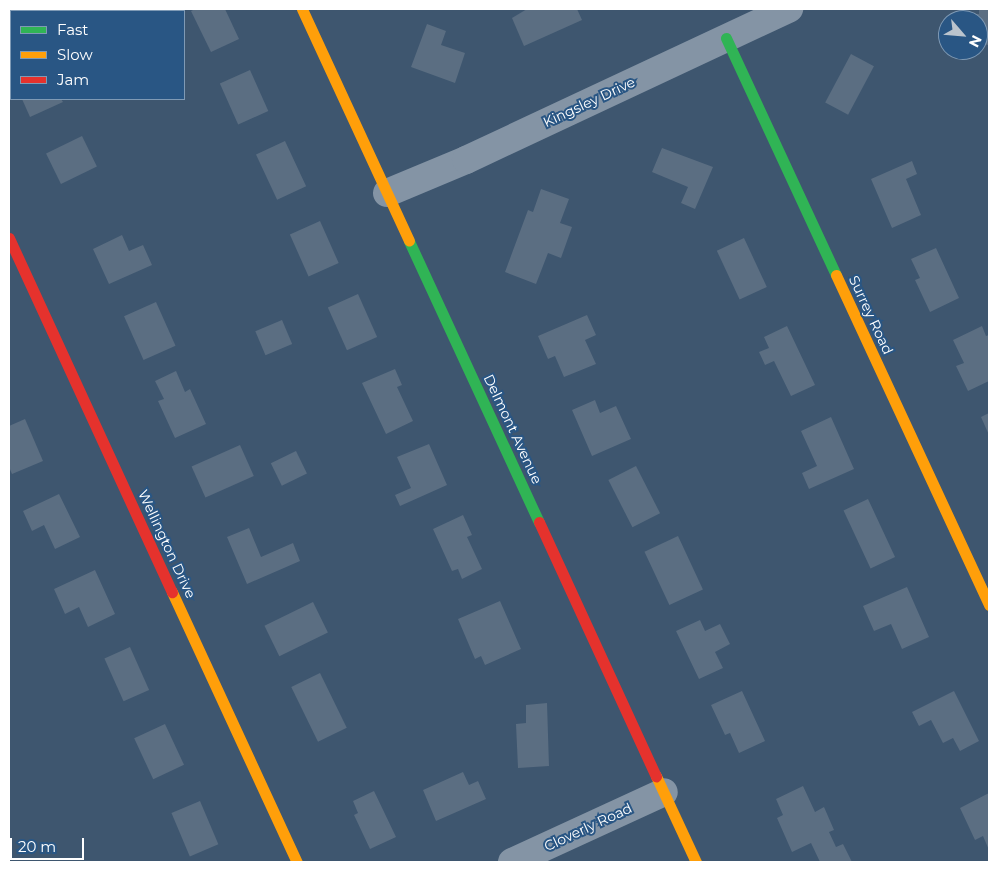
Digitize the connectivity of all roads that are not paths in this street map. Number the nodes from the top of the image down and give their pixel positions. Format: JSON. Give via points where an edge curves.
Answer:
{"nodes":[{"id":1,"x":302,"y":9,"type":"edge"},
{"id":2,"x":789,"y":9,"type":"edge"},
{"id":3,"x":726,"y":38,"type":"junction"},
{"id":4,"x":387,"y":193,"type":"junction"},
{"id":5,"x":9,"y":238,"type":"edge"},
{"id":6,"x":989,"y":605,"type":"edge"},
{"id":7,"x":664,"y":792,"type":"junction"},
{"id":8,"x":297,"y":862,"type":"edge"},
{"id":9,"x":512,"y":862,"type":"edge"},
{"id":10,"x":696,"y":862,"type":"edge"}],
"edges":[{"from":1,"to":4,"type":"street","name":"Delmont Avenue"},
{"from":2,"to":3,"type":"street","name":"Kingsley Drive"},
{"from":3,"to":4,"type":"street","name":"Kingsley Drive","via":[[466,160]]},
{"from":3,"to":6,"type":"street","name":"Surrey Road"},
{"from":4,"to":7,"type":"street","name":"Delmont Avenue"},
{"from":5,"to":8,"type":"street","name":"Wellington Drive"},
{"from":7,"to":9,"type":"street","name":"Cloverly Road"},
{"from":7,"to":10,"type":"street","name":"Delmont Avenue"}]}
